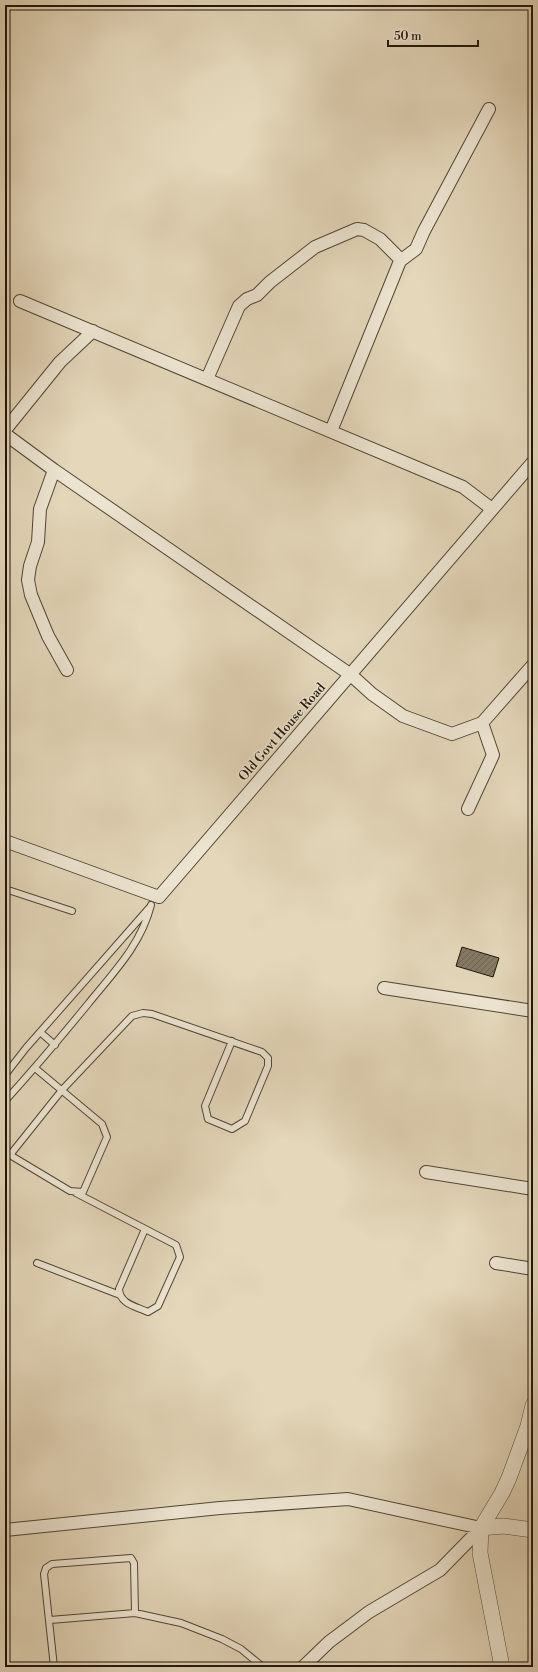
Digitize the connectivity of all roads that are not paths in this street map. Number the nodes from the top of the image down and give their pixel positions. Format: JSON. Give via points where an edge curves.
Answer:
{"nodes":[{"id":1,"x":489,"y":110,"type":"dead end"},
{"id":2,"x":402,"y":260,"type":"junction"},
{"id":3,"x":20,"y":301,"type":"dead end"},
{"id":4,"x":93,"y":331,"type":"junction"},
{"id":5,"x":207,"y":379,"type":"junction"},
{"id":6,"x":5,"y":430,"type":"edge"},
{"id":7,"x":331,"y":431,"type":"junction"},
{"id":8,"x":5,"y":434,"type":"edge"},
{"id":9,"x":533,"y":462,"type":"edge"},
{"id":10,"x":54,"y":470,"type":"junction"},
{"id":11,"x":492,"y":510,"type":"junction"},
{"id":12,"x":533,"y":665,"type":"edge"},
{"id":13,"x":67,"y":670,"type":"dead end"},
{"id":14,"x":351,"y":675,"type":"junction"},
{"id":15,"x":482,"y":723,"type":"junction"},
{"id":16,"x":468,"y":809,"type":"dead end"},
{"id":17,"x":5,"y":841,"type":"edge"},
{"id":18,"x":6,"y":891,"type":"edge"},
{"id":19,"x":155,"y":901,"type":"junction"},
{"id":20,"x":72,"y":911,"type":"dead end"},
{"id":21,"x":384,"y":988,"type":"dead end"},
{"id":22,"x":533,"y":1011,"type":"edge"},
{"id":23,"x":40,"y":1032,"type":"junction"},
{"id":24,"x":232,"y":1041,"type":"junction"},
{"id":25,"x":54,"y":1045,"type":"junction"},
{"id":26,"x":35,"y":1068,"type":"junction"},
{"id":27,"x":5,"y":1075,"type":"edge"},
{"id":28,"x":62,"y":1090,"type":"junction"},
{"id":29,"x":5,"y":1101,"type":"edge"},
{"id":30,"x":7,"y":1153,"type":"edge"},
{"id":31,"x":426,"y":1172,"type":"dead end"},
{"id":32,"x":533,"y":1189,"type":"edge"},
{"id":33,"x":76,"y":1193,"type":"junction"},
{"id":34,"x":145,"y":1229,"type":"junction"},
{"id":35,"x":37,"y":1263,"type":"dead end"},
{"id":36,"x":496,"y":1263,"type":"dead end"},
{"id":37,"x":533,"y":1269,"type":"edge"},
{"id":38,"x":120,"y":1295,"type":"junction"},
{"id":39,"x":533,"y":1405,"type":"edge"},
{"id":40,"x":481,"y":1528,"type":"junction"},
{"id":41,"x":5,"y":1530,"type":"edge"},
{"id":42,"x":533,"y":1530,"type":"edge"},
{"id":43,"x":135,"y":1613,"type":"junction"},
{"id":44,"x":50,"y":1620,"type":"junction"},
{"id":45,"x":54,"y":1667,"type":"edge"},
{"id":46,"x":264,"y":1667,"type":"edge"},
{"id":47,"x":303,"y":1667,"type":"edge"},
{"id":48,"x":502,"y":1667,"type":"edge"}],
"edges":[{"from":1,"to":2,"type":"street","via":[[416,249]]},
{"from":2,"to":5,"type":"street","via":[[380,239],[364,230],[357,229],[315,247],[270,282],[258,296],[247,299],[239,306]]},
{"from":2,"to":7,"type":"street"},
{"from":3,"to":4,"type":"street"},
{"from":4,"to":5,"type":"street"},
{"from":4,"to":6,"type":"street","via":[[60,362]]},
{"from":5,"to":7,"type":"street"},
{"from":7,"to":11,"type":"street","via":[[463,487]]},
{"from":8,"to":10,"type":"street"},
{"from":9,"to":11,"type":"street","name":"Old Govt House Road"},
{"from":10,"to":13,"type":"street","via":[[40,509],[38,542],[28,580],[31,595],[48,636]]},
{"from":10,"to":14,"type":"street"},
{"from":11,"to":14,"type":"street","name":"Old Govt House Road"},
{"from":12,"to":15,"type":"street"},
{"from":14,"to":15,"type":"street","via":[[403,716],[452,734]]},
{"from":14,"to":19,"type":"street","name":"Old Govt House Road"},
{"from":15,"to":16,"type":"street","via":[[493,755]]},
{"from":17,"to":19,"type":"street"},
{"from":18,"to":20,"type":"lane"},
{"from":19,"to":23,"type":"lane"},
{"from":19,"to":25,"type":"lane","via":[[131,951]]},
{"from":21,"to":22,"type":"street"},
{"from":23,"to":25,"type":"lane"},
{"from":23,"to":27,"type":"lane"},
{"from":24,"to":24,"type":"lane","via":[[262,1052],[268,1058],[268,1066],[245,1122],[232,1129],[208,1119],[205,1106]]},
{"from":24,"to":28,"type":"lane","via":[[152,1014],[132,1016]]},
{"from":25,"to":26,"type":"lane"},
{"from":26,"to":28,"type":"lane"},
{"from":26,"to":29,"type":"lane"},
{"from":28,"to":30,"type":"lane"},
{"from":28,"to":33,"type":"lane","via":[[102,1124],[107,1136],[83,1192]]},
{"from":30,"to":33,"type":"lane"},
{"from":31,"to":32,"type":"street"},
{"from":33,"to":34,"type":"lane"},
{"from":34,"to":38,"type":"lane","via":[[119,1289]]},
{"from":34,"to":38,"type":"lane","via":[[176,1245],[180,1257],[158,1306],[154,1309],[148,1312],[124,1301]]},
{"from":35,"to":38,"type":"lane"},
{"from":36,"to":37,"type":"street"},
{"from":39,"to":40,"type":"street","via":[[528,1426],[506,1483]]},
{"from":40,"to":41,"type":"street","via":[[348,1500],[220,1508]]},
{"from":40,"to":42,"type":"street","via":[[504,1526]]},
{"from":40,"to":47,"type":"street","via":[[440,1570],[369,1612],[329,1642]]},
{"from":40,"to":48,"type":"street","via":[[480,1553]]},
{"from":43,"to":44,"type":"lane"},
{"from":43,"to":44,"type":"lane","via":[[134,1563],[131,1558],[52,1564],[46,1568],[44,1574]]},
{"from":43,"to":46,"type":"lane","via":[[181,1623],[222,1639],[241,1649]]},
{"from":44,"to":45,"type":"lane"}]}
